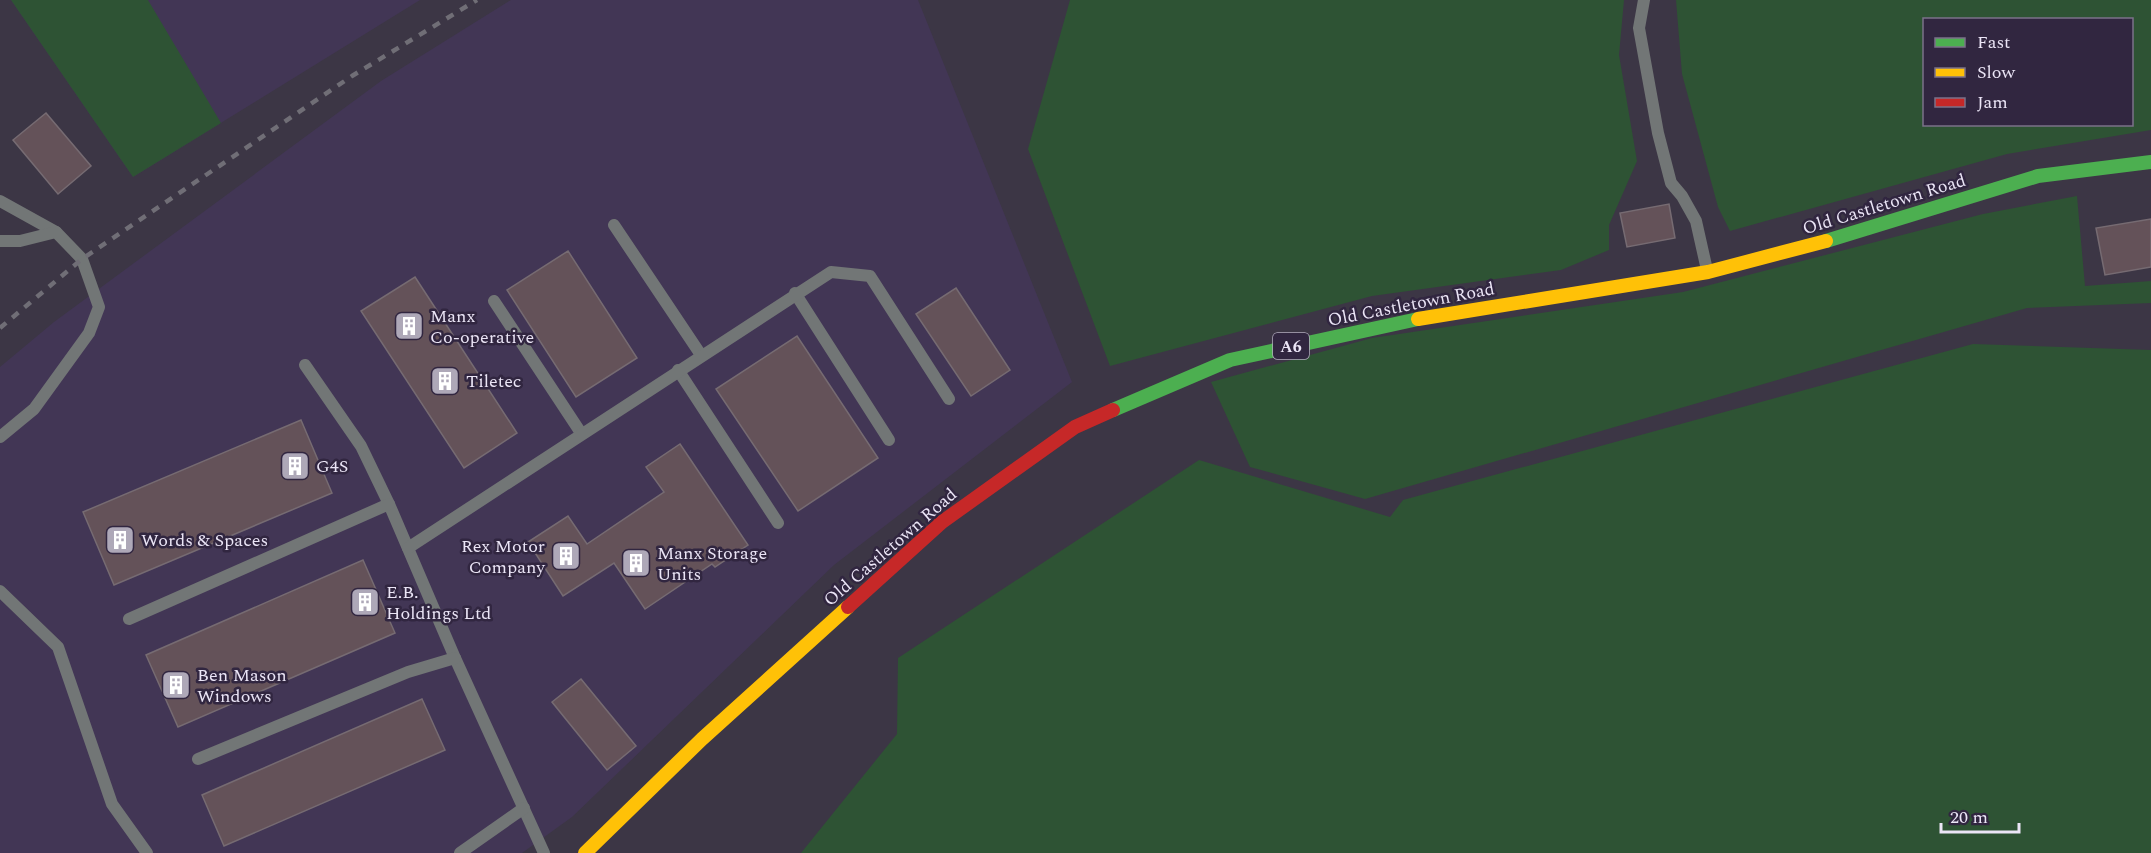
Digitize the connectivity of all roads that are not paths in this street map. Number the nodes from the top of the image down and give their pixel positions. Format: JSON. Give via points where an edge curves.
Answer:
{"nodes":[{"id":1,"x":1644,"y":0,"type":"edge"},
{"id":2,"x":2151,"y":162,"type":"edge"},
{"id":3,"x":0,"y":201,"type":"edge"},
{"id":4,"x":614,"y":225,"type":"dead end"},
{"id":5,"x":56,"y":232,"type":"junction"},
{"id":6,"x":0,"y":242,"type":"edge"},
{"id":7,"x":1707,"y":272,"type":"junction"},
{"id":8,"x":795,"y":293,"type":"junction"},
{"id":9,"x":494,"y":301,"type":"dead end"},
{"id":10,"x":701,"y":355,"type":"junction"},
{"id":11,"x":305,"y":365,"type":"dead end"},
{"id":12,"x":678,"y":370,"type":"junction"},
{"id":13,"x":949,"y":399,"type":"dead end"},
{"id":14,"x":581,"y":433,"type":"junction"},
{"id":15,"x":0,"y":437,"type":"edge"},
{"id":16,"x":889,"y":440,"type":"dead end"},
{"id":17,"x":389,"y":504,"type":"junction"},
{"id":18,"x":778,"y":523,"type":"dead end"},
{"id":19,"x":408,"y":548,"type":"junction"},
{"id":20,"x":0,"y":591,"type":"edge"},
{"id":21,"x":129,"y":619,"type":"dead end"},
{"id":22,"x":455,"y":658,"type":"junction"},
{"id":23,"x":198,"y":759,"type":"dead end"},
{"id":24,"x":524,"y":808,"type":"junction"},
{"id":25,"x":147,"y":853,"type":"edge"},
{"id":26,"x":460,"y":853,"type":"edge"},
{"id":27,"x":544,"y":853,"type":"edge"},
{"id":28,"x":585,"y":853,"type":"edge"}],
"edges":[{"from":1,"to":7,"type":"lane","via":[[1639,28],[1658,133],[1671,183],[1696,221]]},
{"from":2,"to":7,"type":"highway","name":"Old Castletown Road","number":"A6","via":[[2038,176],[1809,246]]},
{"from":3,"to":5,"type":"lane"},
{"from":4,"to":10,"type":"lane"},
{"from":5,"to":6,"type":"lane"},
{"from":5,"to":15,"type":"lane","via":[[82,259],[99,307],[89,333],[34,409]]},
{"from":7,"to":28,"type":"highway","name":"Old Castletown Road","number":"A6","via":[[1401,322],[1230,360],[1075,426],[942,522],[702,739]]},
{"from":8,"to":10,"type":"lane"},
{"from":8,"to":13,"type":"lane","via":[[831,272],[870,276]]},
{"from":8,"to":16,"type":"lane"},
{"from":9,"to":14,"type":"lane"},
{"from":10,"to":12,"type":"lane"},
{"from":11,"to":17,"type":"lane","via":[[361,446]]},
{"from":12,"to":14,"type":"lane"},
{"from":12,"to":18,"type":"lane"},
{"from":14,"to":19,"type":"lane"},
{"from":17,"to":19,"type":"lane"},
{"from":17,"to":21,"type":"lane"},
{"from":19,"to":22,"type":"lane"},
{"from":20,"to":25,"type":"lane","via":[[58,647],[112,804]]},
{"from":22,"to":23,"type":"lane","via":[[408,672]]},
{"from":22,"to":24,"type":"lane"},
{"from":24,"to":26,"type":"lane"},
{"from":24,"to":27,"type":"lane"}]}
